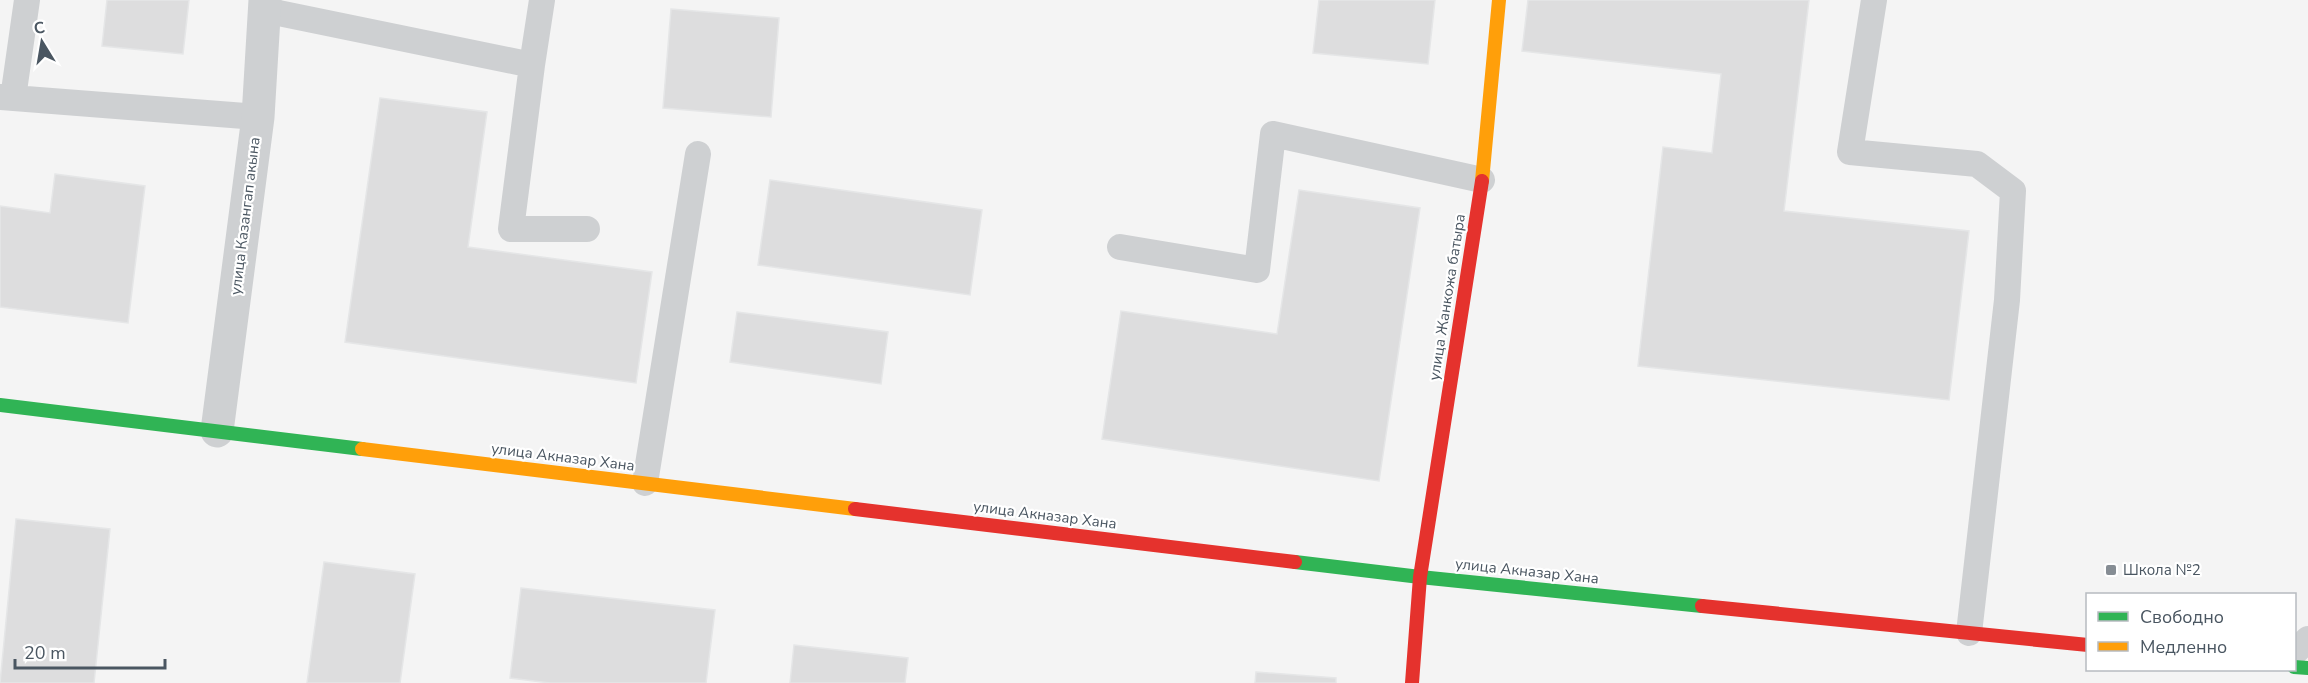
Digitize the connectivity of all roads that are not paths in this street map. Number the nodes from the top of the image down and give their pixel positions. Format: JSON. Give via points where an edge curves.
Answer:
{"nodes":[{"id":1,"x":27,"y":0,"type":"edge"},
{"id":2,"x":542,"y":0,"type":"edge"},
{"id":3,"x":1499,"y":0,"type":"edge"},
{"id":4,"x":1874,"y":0,"type":"edge"},
{"id":5,"x":265,"y":5,"type":"edge"},
{"id":6,"x":532,"y":65,"type":"junction"},
{"id":7,"x":6,"y":97,"type":"edge"},
{"id":8,"x":258,"y":117,"type":"junction"},
{"id":9,"x":698,"y":154,"type":"dead end"},
{"id":10,"x":1482,"y":180,"type":"junction"},
{"id":11,"x":587,"y":229,"type":"dead end"},
{"id":12,"x":1120,"y":246,"type":"dead end"},
{"id":13,"x":0,"y":405,"type":"edge"},
{"id":14,"x":217,"y":431,"type":"junction"},
{"id":15,"x":645,"y":483,"type":"junction"},
{"id":16,"x":1420,"y":577,"type":"junction"},
{"id":17,"x":1969,"y":633,"type":"junction"},
{"id":18,"x":2308,"y":639,"type":"edge"},
{"id":19,"x":2086,"y":645,"type":"edge"},
{"id":20,"x":2296,"y":652,"type":"edge"},
{"id":21,"x":1413,"y":683,"type":"edge"}],
"edges":[{"from":1,"to":7,"type":"lane"},
{"from":2,"to":6,"type":"lane"},
{"from":3,"to":10,"type":"main road","name":"улица Жанкожа батыра"},
{"from":4,"to":17,"type":"lane","via":[[1850,152],[1977,164],[2013,191],[2007,300]]},
{"from":5,"to":6,"type":"lane"},
{"from":5,"to":8,"type":"street","name":"улица Казангап акына"},
{"from":6,"to":11,"type":"lane","via":[[511,229]]},
{"from":7,"to":8,"type":"lane"},
{"from":8,"to":14,"type":"street","name":"улица Казангап акына"},
{"from":9,"to":15,"type":"lane"},
{"from":10,"to":12,"type":"lane","via":[[1273,134],[1257,270]]},
{"from":10,"to":16,"type":"main road","name":"улица Жанкожа батыра"},
{"from":13,"to":14,"type":"main road","name":"улица Акназар Хана"},
{"from":14,"to":15,"type":"main road","name":"улица Акназар Хана"},
{"from":15,"to":16,"type":"main road","name":"улица Акназар Хана"},
{"from":16,"to":17,"type":"main road","name":"улица Акназар Хана"},
{"from":16,"to":21,"type":"main road","name":"улица Жанкожа батыра"},
{"from":17,"to":19,"type":"main road","name":"улица Акназар Хана"},
{"from":18,"to":20,"type":"lane"}]}
